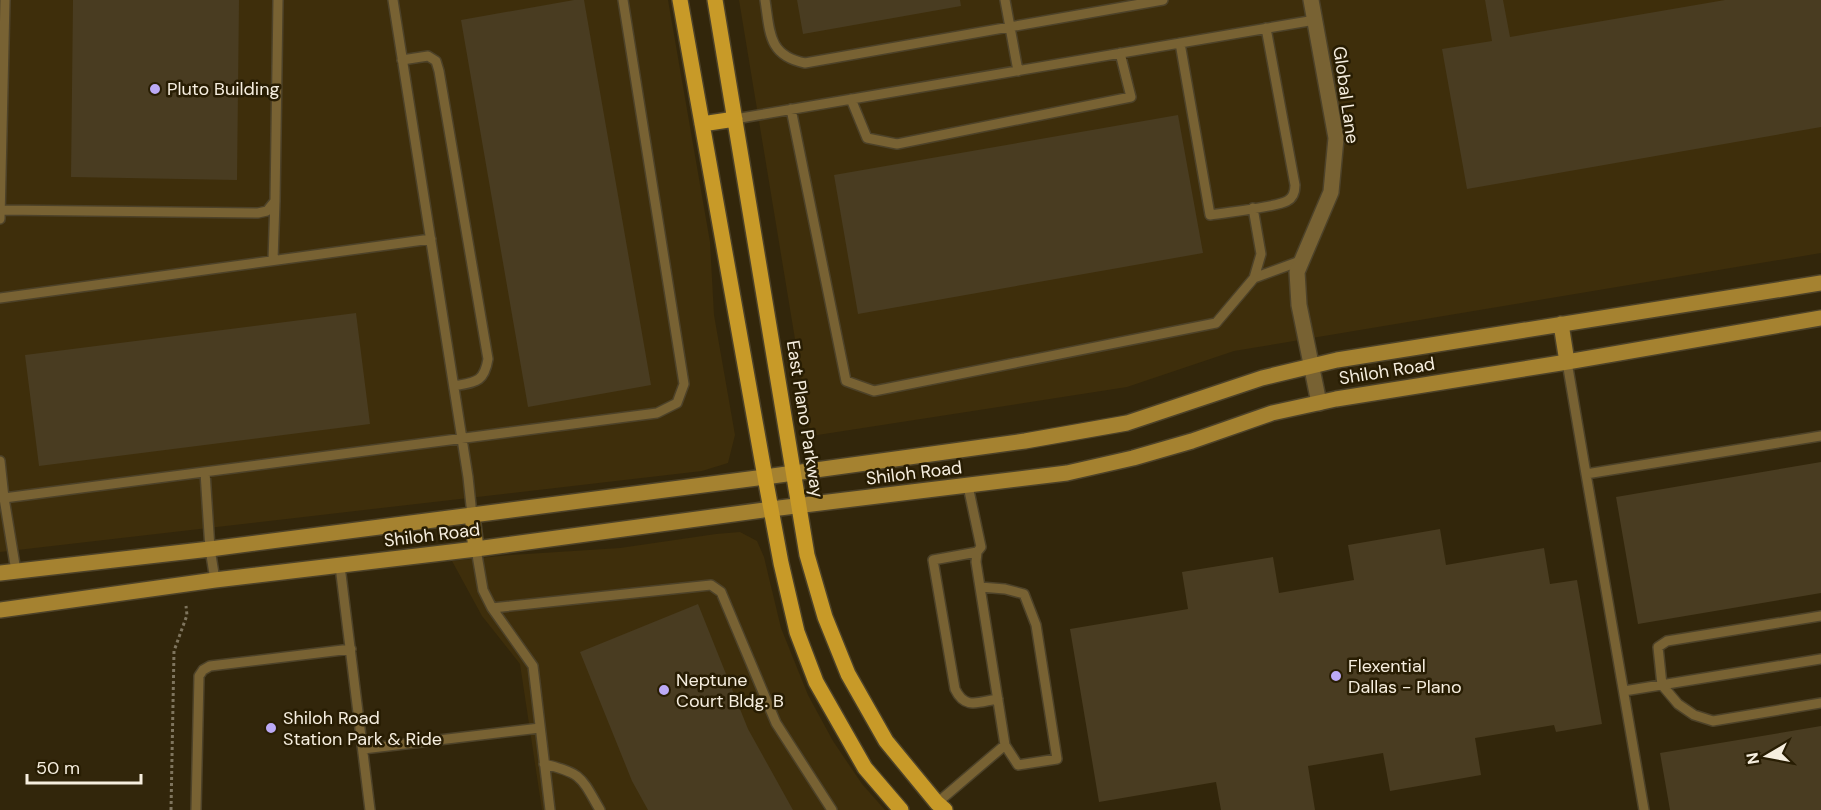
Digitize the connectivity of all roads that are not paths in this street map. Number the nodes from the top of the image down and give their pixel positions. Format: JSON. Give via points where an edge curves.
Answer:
{"nodes":[{"id":1,"x":5,"y":0,"type":"edge"},
{"id":2,"x":278,"y":0,"type":"edge"},
{"id":3,"x":393,"y":0,"type":"edge"},
{"id":4,"x":622,"y":0,"type":"edge"},
{"id":5,"x":680,"y":0,"type":"edge"},
{"id":6,"x":715,"y":0,"type":"edge"},
{"id":7,"x":765,"y":0,"type":"edge"},
{"id":8,"x":1005,"y":0,"type":"edge"},
{"id":9,"x":1163,"y":0,"type":"edge"},
{"id":10,"x":1311,"y":0,"type":"edge"},
{"id":11,"x":1315,"y":20,"type":"junction"},
{"id":12,"x":1010,"y":26,"type":"junction"},
{"id":13,"x":1266,"y":28,"type":"junction"},
{"id":14,"x":1180,"y":43,"type":"junction"},
{"id":15,"x":1120,"y":53,"type":"junction"},
{"id":16,"x":402,"y":60,"type":"junction"},
{"id":17,"x":1018,"y":71,"type":"junction"},
{"id":18,"x":851,"y":99,"type":"junction"},
{"id":19,"x":791,"y":109,"type":"junction"},
{"id":20,"x":735,"y":119,"type":"junction"},
{"id":21,"x":702,"y":124,"type":"junction"},
{"id":22,"x":275,"y":201,"type":"junction"},
{"id":23,"x":1253,"y":208,"type":"junction"},
{"id":24,"x":1,"y":214,"type":"edge"},
{"id":25,"x":431,"y":239,"type":"junction"},
{"id":26,"x":273,"y":260,"type":"junction"},
{"id":27,"x":1303,"y":260,"type":"junction"},
{"id":28,"x":1254,"y":278,"type":"junction"},
{"id":29,"x":1821,"y":283,"type":"edge"},
{"id":30,"x":0,"y":298,"type":"edge"},
{"id":31,"x":1821,"y":318,"type":"edge"},
{"id":32,"x":1562,"y":324,"type":"junction"},
{"id":33,"x":1567,"y":362,"type":"junction"},
{"id":34,"x":1310,"y":367,"type":"junction"},
{"id":35,"x":454,"y":386,"type":"junction"},
{"id":36,"x":1319,"y":403,"type":"junction"},
{"id":37,"x":1821,"y":436,"type":"edge"},
{"id":38,"x":462,"y":438,"type":"junction"},
{"id":39,"x":0,"y":461,"type":"edge"},
{"id":40,"x":206,"y":472,"type":"junction"},
{"id":41,"x":794,"y":473,"type":"junction"},
{"id":42,"x":1586,"y":474,"type":"junction"},
{"id":43,"x":765,"y":477,"type":"junction"},
{"id":44,"x":968,"y":486,"type":"junction"},
{"id":45,"x":4,"y":498,"type":"junction"},
{"id":46,"x":800,"y":507,"type":"junction"},
{"id":47,"x":771,"y":509,"type":"junction"},
{"id":48,"x":472,"y":515,"type":"junction"},
{"id":49,"x":210,"y":549,"type":"junction"},
{"id":50,"x":476,"y":549,"type":"junction"},
{"id":51,"x":977,"y":552,"type":"junction"},
{"id":52,"x":340,"y":566,"type":"junction"},
{"id":53,"x":8,"y":572,"type":"edge"},
{"id":54,"x":215,"y":580,"type":"junction"},
{"id":55,"x":980,"y":587,"type":"junction"},
{"id":56,"x":492,"y":608,"type":"junction"},
{"id":57,"x":0,"y":610,"type":"edge"},
{"id":58,"x":1821,"y":616,"type":"edge"},
{"id":59,"x":351,"y":650,"type":"junction"},
{"id":60,"x":1821,"y":659,"type":"edge"},
{"id":61,"x":1662,"y":684,"type":"junction"},
{"id":62,"x":1624,"y":691,"type":"junction"},
{"id":63,"x":998,"y":699,"type":"junction"},
{"id":64,"x":1821,"y":703,"type":"edge"},
{"id":65,"x":540,"y":728,"type":"junction"},
{"id":66,"x":1005,"y":745,"type":"junction"},
{"id":67,"x":363,"y":749,"type":"junction"},
{"id":68,"x":544,"y":764,"type":"junction"},
{"id":69,"x":937,"y":808,"type":"edge"},
{"id":70,"x":195,"y":810,"type":"edge"},
{"id":71,"x":370,"y":810,"type":"edge"},
{"id":72,"x":550,"y":810,"type":"edge"},
{"id":73,"x":600,"y":810,"type":"edge"},
{"id":74,"x":832,"y":810,"type":"edge"},
{"id":75,"x":901,"y":810,"type":"edge"},
{"id":76,"x":1644,"y":810,"type":"edge"}],
"edges":[{"from":1,"to":24,"type":"lane"},
{"from":2,"to":22,"type":"lane"},
{"from":3,"to":16,"type":"lane"},
{"from":4,"to":38,"type":"lane","via":[[684,384],[677,403],[657,413]]},
{"from":5,"to":21,"type":"main road"},
{"from":6,"to":20,"type":"main road","name":"East Plano Parkway"},
{"from":7,"to":12,"type":"lane","via":[[771,39],[779,53],[791,61],[805,63]]},
{"from":8,"to":12,"type":"lane"},
{"from":9,"to":12,"type":"lane"},
{"from":10,"to":11,"type":"street","name":"Global Lane"},
{"from":11,"to":13,"type":"lane"},
{"from":11,"to":27,"type":"street","name":"Global Lane","via":[[1335,138],[1331,192]]},
{"from":12,"to":17,"type":"lane"},
{"from":13,"to":14,"type":"lane"},
{"from":13,"to":23,"type":"lane","via":[[1295,185],[1293,196],[1285,202]]},
{"from":14,"to":15,"type":"lane"},
{"from":14,"to":23,"type":"lane","via":[[1210,215]]},
{"from":15,"to":17,"type":"lane"},
{"from":15,"to":18,"type":"lane","via":[[1131,97],[897,144],[867,138]]},
{"from":16,"to":25,"type":"lane"},
{"from":16,"to":35,"type":"lane","via":[[428,56],[436,61],[439,71],[488,359],[486,371],[477,382]]},
{"from":17,"to":18,"type":"lane"},
{"from":18,"to":19,"type":"lane"},
{"from":19,"to":20,"type":"lane"},
{"from":19,"to":28,"type":"lane","via":[[846,381],[874,391],[1216,323]]},
{"from":20,"to":21,"type":"main road"},
{"from":20,"to":41,"type":"main road","name":"East Plano Parkway"},
{"from":21,"to":43,"type":"main road"},
{"from":22,"to":24,"type":"lane","via":[[267,211],[258,213]]},
{"from":22,"to":26,"type":"lane"},
{"from":23,"to":28,"type":"lane","via":[[1261,254]]},
{"from":25,"to":26,"type":"lane"},
{"from":25,"to":35,"type":"lane"},
{"from":26,"to":30,"type":"lane"},
{"from":27,"to":28,"type":"lane"},
{"from":27,"to":34,"type":"street","name":"Global Lane","via":[[1297,272],[1299,305]]},
{"from":29,"to":32,"type":"main road","name":"Shiloh Road"},
{"from":31,"to":33,"type":"main road","name":"Shiloh Road"},
{"from":32,"to":33,"type":"main road"},
{"from":32,"to":34,"type":"main road","name":"Shiloh Road"},
{"from":33,"to":36,"type":"main road","name":"Shiloh Road"},
{"from":33,"to":42,"type":"lane"},
{"from":34,"to":36,"type":"street","name":"Global Lane"},
{"from":34,"to":41,"type":"main road","name":"Shiloh Road","via":[[1262,378],[1126,423]]},
{"from":35,"to":38,"type":"lane"},
{"from":36,"to":44,"type":"main road","name":"Shiloh Road","via":[[1272,413],[1133,458],[1067,473]]},
{"from":37,"to":42,"type":"lane"},
{"from":38,"to":40,"type":"lane"},
{"from":38,"to":48,"type":"lane"},
{"from":39,"to":45,"type":"lane"},
{"from":40,"to":45,"type":"lane"},
{"from":40,"to":49,"type":"lane"},
{"from":41,"to":43,"type":"main road","name":"Shiloh Road"},
{"from":41,"to":46,"type":"main road","name":"East Plano Parkway"},
{"from":42,"to":62,"type":"lane"},
{"from":43,"to":47,"type":"main road"},
{"from":43,"to":48,"type":"main road","name":"Shiloh Road"},
{"from":44,"to":46,"type":"main road","name":"Shiloh Road"},
{"from":44,"to":51,"type":"lane","via":[[981,547]]},
{"from":45,"to":53,"type":"lane"},
{"from":46,"to":47,"type":"main road","name":"Shiloh Road"},
{"from":46,"to":69,"type":"main road","name":"East Plano Parkway","via":[[807,555],[825,617],[848,674],[886,741]]},
{"from":47,"to":50,"type":"main road","name":"Shiloh Road"},
{"from":47,"to":75,"type":"main road","via":[[797,632],[816,682],[864,768]]},
{"from":48,"to":49,"type":"main road","name":"Shiloh Road"},
{"from":48,"to":50,"type":"main road"},
{"from":49,"to":53,"type":"main road","name":"Shiloh Road"},
{"from":49,"to":54,"type":"lane"},
{"from":50,"to":52,"type":"main road","name":"Shiloh Road"},
{"from":50,"to":56,"type":"lane","via":[[483,590]]},
{"from":51,"to":55,"type":"lane"},
{"from":51,"to":63,"type":"lane","via":[[933,560],[955,689],[960,699],[969,703]]},
{"from":52,"to":54,"type":"main road","name":"Shiloh Road"},
{"from":52,"to":59,"type":"lane"},
{"from":54,"to":57,"type":"main road","name":"Shiloh Road"},
{"from":55,"to":63,"type":"lane"},
{"from":55,"to":66,"type":"lane","via":[[1024,594],[1036,625],[1057,759],[1018,765]]},
{"from":56,"to":65,"type":"lane","via":[[533,666]]},
{"from":56,"to":74,"type":"lane","via":[[711,585],[721,592],[728,606],[776,723]]},
{"from":58,"to":61,"type":"lane","via":[[1667,641],[1658,647]]},
{"from":59,"to":67,"type":"lane"},
{"from":59,"to":70,"type":"lane","via":[[210,666],[203,670],[199,676]]},
{"from":60,"to":61,"type":"lane"},
{"from":61,"to":62,"type":"lane"},
{"from":61,"to":64,"type":"lane","via":[[1678,704],[1713,721]]},
{"from":62,"to":76,"type":"lane"},
{"from":63,"to":66,"type":"lane"},
{"from":65,"to":67,"type":"lane"},
{"from":65,"to":68,"type":"lane"},
{"from":66,"to":69,"type":"lane"},
{"from":67,"to":71,"type":"lane"},
{"from":68,"to":72,"type":"lane"},
{"from":68,"to":73,"type":"lane","via":[[578,775]]}]}
